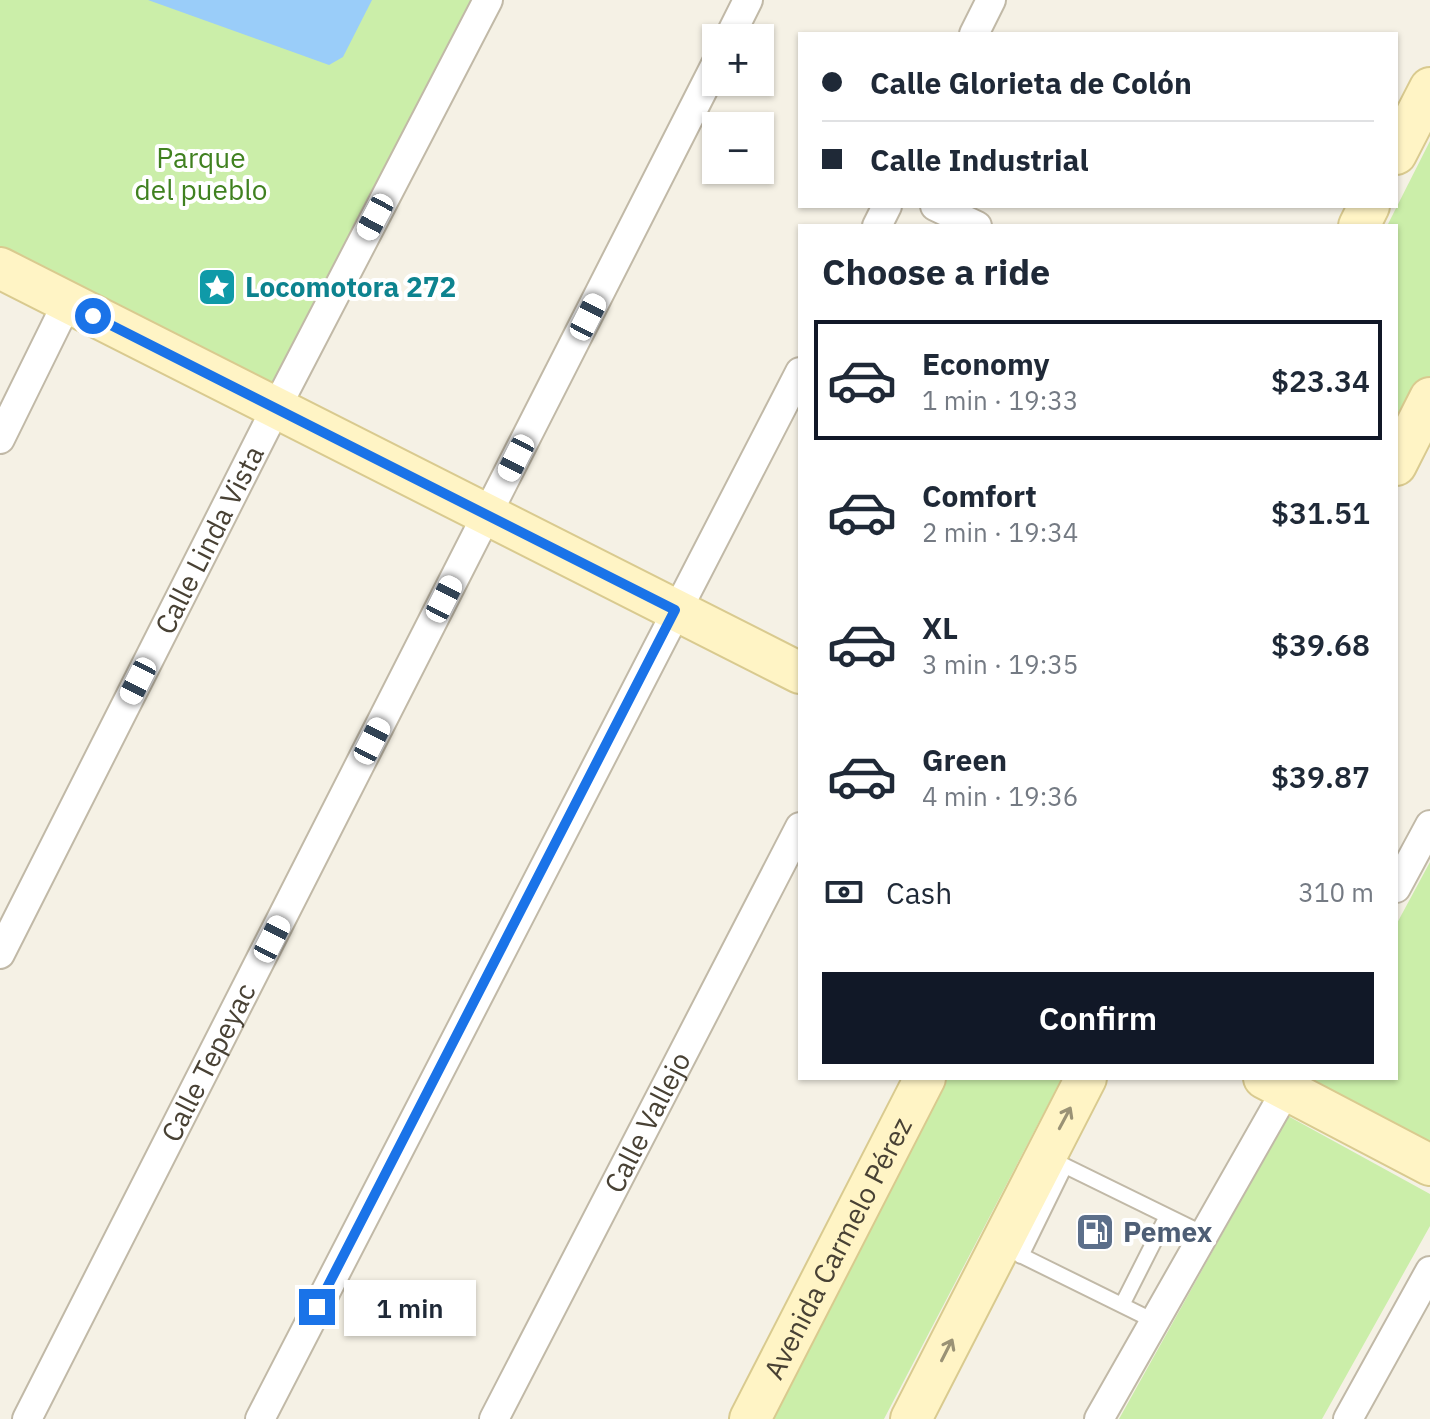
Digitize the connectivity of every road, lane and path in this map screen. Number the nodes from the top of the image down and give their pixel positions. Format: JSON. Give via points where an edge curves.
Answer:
{"nodes":[{"id":1,"x":488,"y":0,"type":"edge"},
{"id":2,"x":748,"y":0,"type":"edge"},
{"id":3,"x":991,"y":0,"type":"edge"},
{"id":4,"x":736,"y":24,"type":"edge"},
{"id":5,"x":975,"y":32,"type":"edge"},
{"id":6,"x":1430,"y":88,"type":"edge"},
{"id":7,"x":702,"y":92,"type":"edge"},
{"id":8,"x":1398,"y":150,"type":"edge"},
{"id":9,"x":939,"y":208,"type":"edge"},
{"id":10,"x":973,"y":224,"type":"edge"},
{"id":11,"x":0,"y":268,"type":"edge"},
{"id":12,"x":67,"y":303,"type":"junction"},
{"id":13,"x":798,"y":376,"type":"edge"},
{"id":14,"x":1430,"y":398,"type":"edge"},
{"id":15,"x":276,"y":408,"type":"junction"},
{"id":16,"x":0,"y":439,"type":"edge"},
{"id":17,"x":1398,"y":461,"type":"edge"},
{"id":18,"x":488,"y":515,"type":"junction"},
{"id":19,"x":675,"y":610,"type":"junction"},
{"id":20,"x":798,"y":672,"type":"edge"},
{"id":21,"x":1430,"y":825,"type":"edge"},
{"id":22,"x":798,"y":831,"type":"edge"},
{"id":23,"x":1398,"y":884,"type":"edge"},
{"id":24,"x":0,"y":954,"type":"edge"},
{"id":25,"x":924,"y":1080,"type":"edge"},
{"id":26,"x":1085,"y":1080,"type":"edge"},
{"id":27,"x":1281,"y":1082,"type":"edge"},
{"id":28,"x":1055,"y":1161,"type":"junction"},
{"id":29,"x":1430,"y":1165,"type":"edge"},
{"id":30,"x":1167,"y":1216,"type":"junction"},
{"id":31,"x":1204,"y":1234,"type":"junction"},
{"id":32,"x":1010,"y":1251,"type":"junction"},
{"id":33,"x":1430,"y":1271,"type":"edge"},
{"id":34,"x":1122,"y":1305,"type":"junction"},
{"id":35,"x":1154,"y":1321,"type":"junction"},
{"id":36,"x":27,"y":1419,"type":"edge"},
{"id":37,"x":260,"y":1419,"type":"edge"},
{"id":38,"x":494,"y":1419,"type":"edge"},
{"id":39,"x":750,"y":1419,"type":"edge"},
{"id":40,"x":911,"y":1419,"type":"edge"},
{"id":41,"x":1099,"y":1419,"type":"edge"},
{"id":42,"x":1348,"y":1419,"type":"edge"}],
"edges":[{"from":1,"to":15,"type":"street","name":"Calle Linda Vista"},
{"from":2,"to":4,"type":"street"},
{"from":3,"to":5,"type":"street"},
{"from":6,"to":8,"type":"street"},
{"from":7,"to":18,"type":"street","name":"Calle Tepeyac"},
{"from":9,"to":10,"type":"street"},
{"from":11,"to":12,"type":"street"},
{"from":12,"to":15,"type":"street"},
{"from":12,"to":16,"type":"street"},
{"from":13,"to":19,"type":"street"},
{"from":14,"to":17,"type":"street"},
{"from":15,"to":18,"type":"street"},
{"from":15,"to":24,"type":"street","name":"Calle Linda Vista"},
{"from":18,"to":19,"type":"street"},
{"from":18,"to":36,"type":"street","name":"Calle Tepeyac"},
{"from":19,"to":20,"type":"street"},
{"from":19,"to":37,"type":"street"},
{"from":21,"to":23,"type":"street"},
{"from":22,"to":38,"type":"street","name":"Calle Vallejo"},
{"from":25,"to":39,"type":"street","name":"Avenida Carmelo Pérez"},
{"from":28,"to":26,"type":"street","one_way":true},
{"from":27,"to":29,"type":"street"},
{"from":27,"to":31,"type":"street"},
{"from":28,"to":30,"type":"lane"},
{"from":28,"to":32,"type":"street"},
{"from":30,"to":31,"type":"lane"},
{"from":30,"to":34,"type":"lane"},
{"from":31,"to":35,"type":"street"},
{"from":32,"to":34,"type":"lane"},
{"from":40,"to":32,"type":"street","one_way":true},
{"from":33,"to":42,"type":"street"},
{"from":34,"to":35,"type":"lane"},
{"from":35,"to":41,"type":"street"}]}
